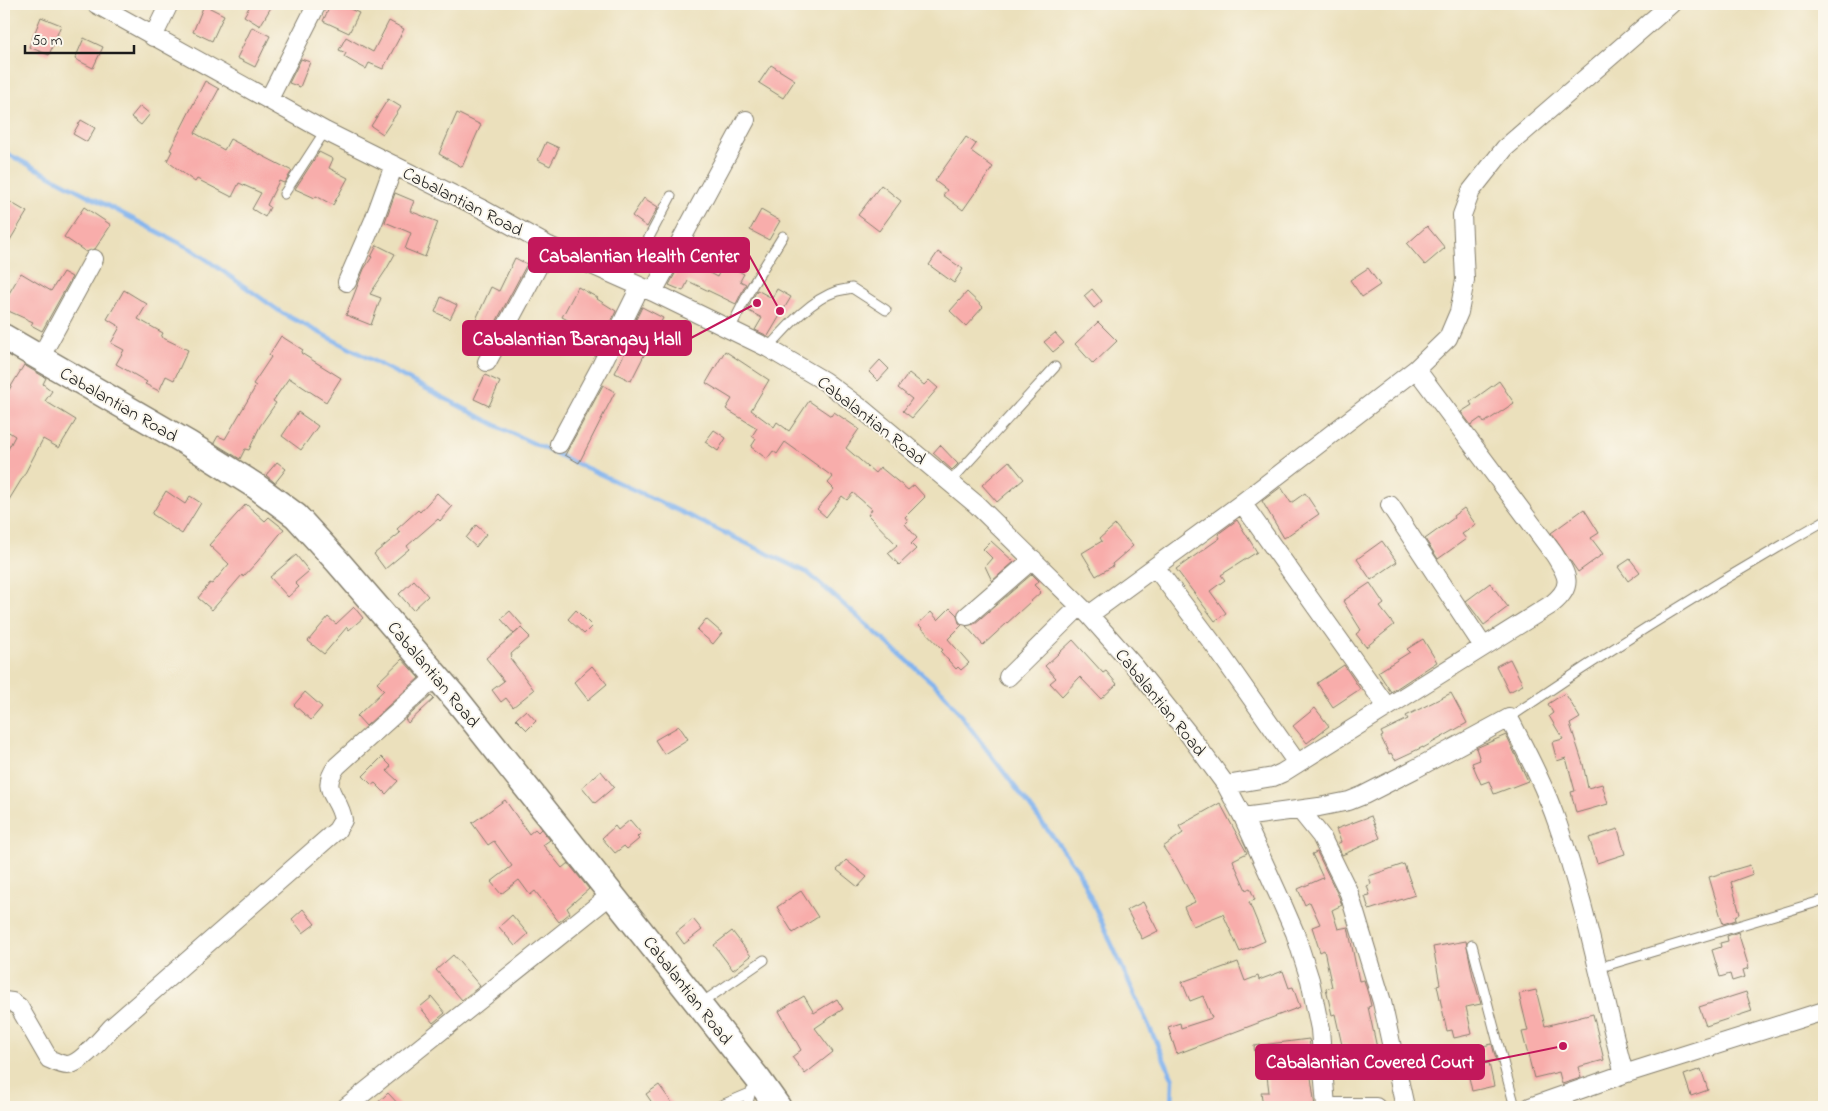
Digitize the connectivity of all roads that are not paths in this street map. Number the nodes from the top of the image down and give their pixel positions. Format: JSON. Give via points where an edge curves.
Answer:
{"nodes":[{"id":1,"x":96,"y":4,"type":"edge"},
{"id":2,"x":169,"y":4,"type":"edge"},
{"id":3,"x":317,"y":4,"type":"edge"},
{"id":4,"x":1672,"y":4,"type":"edge"},
{"id":5,"x":153,"y":37,"type":"junction"},
{"id":6,"x":269,"y":99,"type":"junction"},
{"id":7,"x":746,"y":120,"type":"dead end"},
{"id":8,"x":325,"y":131,"type":"junction"},
{"id":9,"x":394,"y":165,"type":"junction"},
{"id":10,"x":284,"y":194,"type":"dead end"},
{"id":11,"x":671,"y":196,"type":"dead end"},
{"id":12,"x":783,"y":236,"type":"dead end"},
{"id":13,"x":549,"y":246,"type":"junction"},
{"id":14,"x":94,"y":259,"type":"dead end"},
{"id":15,"x":347,"y":282,"type":"dead end"},
{"id":16,"x":640,"y":287,"type":"junction"},
{"id":17,"x":886,"y":310,"type":"dead end"},
{"id":18,"x":730,"y":330,"type":"junction"},
{"id":19,"x":4,"y":338,"type":"edge"},
{"id":20,"x":768,"y":348,"type":"junction"},
{"id":21,"x":40,"y":358,"type":"junction"},
{"id":22,"x":487,"y":362,"type":"dead end"},
{"id":23,"x":1055,"y":367,"type":"dead end"},
{"id":24,"x":1416,"y":369,"type":"junction"},
{"id":25,"x":559,"y":444,"type":"dead end"},
{"id":26,"x":950,"y":482,"type":"junction"},
{"id":27,"x":1242,"y":503,"type":"junction"},
{"id":28,"x":1390,"y":505,"type":"dead end"},
{"id":29,"x":1824,"y":521,"type":"edge"},
{"id":30,"x":1033,"y":559,"type":"junction"},
{"id":31,"x":1156,"y":568,"type":"junction"},
{"id":32,"x":1084,"y":611,"type":"junction"},
{"id":33,"x":967,"y":616,"type":"dead end"},
{"id":34,"x":1483,"y":646,"type":"junction"},
{"id":35,"x":438,"y":676,"type":"junction"},
{"id":36,"x":1008,"y":677,"type":"dead end"},
{"id":37,"x":1387,"y":707,"type":"junction"},
{"id":38,"x":1509,"y":718,"type":"junction"},
{"id":39,"x":1297,"y":763,"type":"junction"},
{"id":40,"x":1226,"y":785,"type":"junction"},
{"id":41,"x":1300,"y":810,"type":"junction"},
{"id":42,"x":1243,"y":817,"type":"junction"},
{"id":43,"x":612,"y":894,"type":"junction"},
{"id":44,"x":1824,"y":900,"type":"edge"},
{"id":45,"x":1472,"y":945,"type":"dead end"},
{"id":46,"x":764,"y":960,"type":"dead end"},
{"id":47,"x":1598,"y":968,"type":"junction"},
{"id":48,"x":4,"y":1001,"type":"edge"},
{"id":49,"x":699,"y":1004,"type":"junction"},
{"id":50,"x":1824,"y":1011,"type":"edge"},
{"id":51,"x":1624,"y":1074,"type":"junction"},
{"id":52,"x":754,"y":1086,"type":"junction"},
{"id":53,"x":346,"y":1107,"type":"edge"},
{"id":54,"x":717,"y":1107,"type":"edge"},
{"id":55,"x":747,"y":1107,"type":"edge"},
{"id":56,"x":778,"y":1107,"type":"edge"},
{"id":57,"x":1326,"y":1107,"type":"edge"},
{"id":58,"x":1376,"y":1107,"type":"edge"},
{"id":59,"x":1405,"y":1107,"type":"edge"},
{"id":60,"x":1515,"y":1107,"type":"edge"},
{"id":61,"x":1530,"y":1107,"type":"edge"}],
"edges":[{"from":1,"to":5,"type":"street","name":"Cabalantian Road"},
{"from":2,"to":5,"type":"street"},
{"from":3,"to":6,"type":"street"},
{"from":4,"to":24,"type":"street","via":[[1505,148],[1471,191],[1462,215],[1465,280],[1459,312],[1448,338]]},
{"from":5,"to":6,"type":"street","name":"Cabalantian Road"},
{"from":6,"to":8,"type":"street","name":"Cabalantian Road"},
{"from":7,"to":16,"type":"street"},
{"from":8,"to":9,"type":"street","name":"Cabalantian Road"},
{"from":8,"to":10,"type":"lane"},
{"from":9,"to":13,"type":"street","name":"Cabalantian Road"},
{"from":9,"to":15,"type":"street"},
{"from":11,"to":16,"type":"lane"},
{"from":12,"to":18,"type":"lane"},
{"from":13,"to":16,"type":"street","name":"Cabalantian Road"},
{"from":13,"to":22,"type":"street"},
{"from":14,"to":21,"type":"street"},
{"from":16,"to":18,"type":"street","name":"Cabalantian Road"},
{"from":16,"to":25,"type":"street"},
{"from":17,"to":20,"type":"lane","via":[[852,288],[836,291],[794,320]]},
{"from":18,"to":20,"type":"street","name":"Cabalantian Road"},
{"from":19,"to":21,"type":"street","name":"Cabalantian Road"},
{"from":20,"to":26,"type":"street","name":"Cabalantian Road","via":[[840,392]]},
{"from":21,"to":35,"type":"street","name":"Cabalantian Road","via":[[232,470],[296,516]]},
{"from":23,"to":26,"type":"lane"},
{"from":24,"to":27,"type":"street"},
{"from":24,"to":34,"type":"street","via":[[1543,538],[1563,567],[1566,578],[1562,596]]},
{"from":26,"to":30,"type":"street","name":"Cabalantian Road"},
{"from":27,"to":31,"type":"street"},
{"from":27,"to":37,"type":"street"},
{"from":28,"to":34,"type":"street"},
{"from":29,"to":38,"type":"lane","via":[[1593,661]]},
{"from":30,"to":32,"type":"street","name":"Cabalantian Road"},
{"from":30,"to":33,"type":"street"},
{"from":31,"to":32,"type":"street"},
{"from":31,"to":39,"type":"street"},
{"from":32,"to":36,"type":"street"},
{"from":32,"to":40,"type":"street","name":"Cabalantian Road","via":[[1187,732]]},
{"from":34,"to":37,"type":"street"},
{"from":35,"to":43,"type":"street","name":"Cabalantian Road"},
{"from":35,"to":48,"type":"street","via":[[331,774],[330,792],[343,820],[337,830],[74,1064],[48,1059],[18,1007]]},
{"from":37,"to":39,"type":"street"},
{"from":38,"to":41,"type":"street","via":[[1364,795]]},
{"from":38,"to":47,"type":"street","via":[[1537,772],[1558,825]]},
{"from":39,"to":40,"type":"street","via":[[1273,778]]},
{"from":40,"to":42,"type":"street","name":"Cabalantian Road"},
{"from":41,"to":42,"type":"street"},
{"from":41,"to":59,"type":"street","via":[[1321,836],[1350,893],[1382,1002]]},
{"from":42,"to":57,"type":"street","name":"Cabalantian Road","via":[[1294,933],[1310,980],[1320,1030]]},
{"from":43,"to":49,"type":"street","name":"Cabalantian Road"},
{"from":43,"to":53,"type":"street"},
{"from":44,"to":47,"type":"lane"},
{"from":45,"to":60,"type":"lane"},
{"from":46,"to":49,"type":"lane"},
{"from":47,"to":51,"type":"street"},
{"from":49,"to":52,"type":"street","name":"Cabalantian Road"},
{"from":50,"to":51,"type":"street"},
{"from":51,"to":61,"type":"street"},
{"from":52,"to":54,"type":"lane"},
{"from":52,"to":55,"type":"lane"},
{"from":52,"to":56,"type":"street","name":"Cabalantian Road"},
{"from":57,"to":58,"type":"street"}]}
